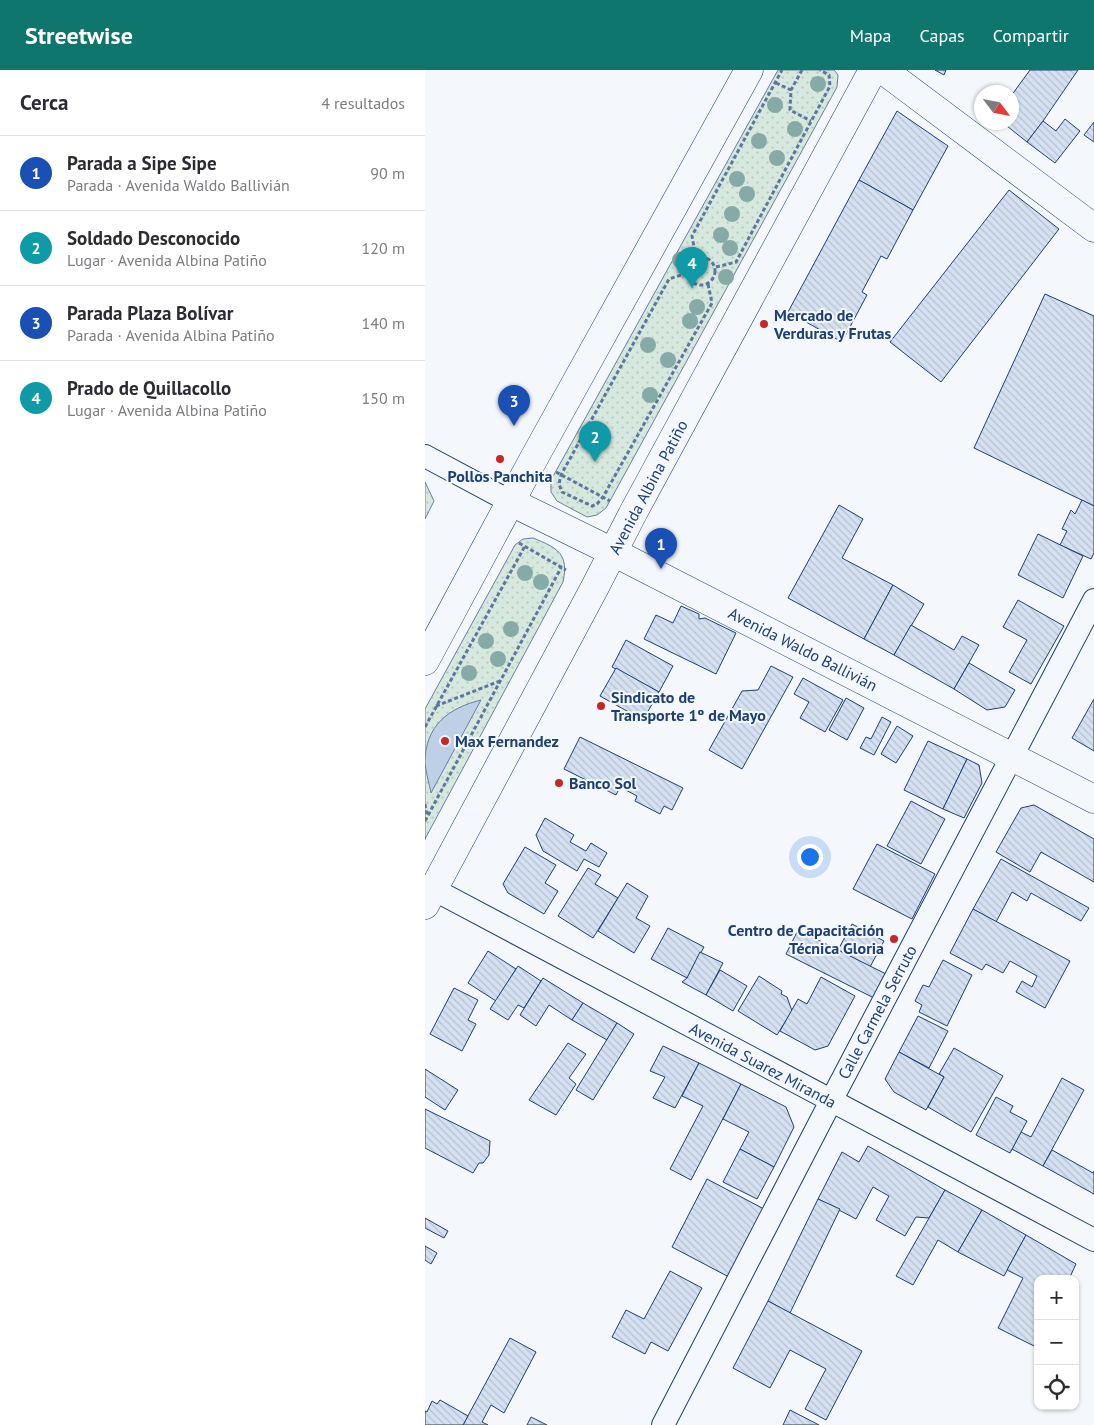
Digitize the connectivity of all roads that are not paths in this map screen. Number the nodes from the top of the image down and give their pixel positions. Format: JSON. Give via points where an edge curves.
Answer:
{"nodes":[{"id":1,"x":749,"y":70,"type":"edge"},
{"id":2,"x":873,"y":70,"type":"edge"},
{"id":3,"x":883,"y":70,"type":"edge"},
{"id":4,"x":1094,"y":228,"type":"edge"},
{"id":5,"x":425,"y":456,"type":"edge"},
{"id":6,"x":511,"y":502,"type":"junction"},
{"id":7,"x":613,"y":552,"type":"junction"},
{"id":8,"x":1094,"y":600,"type":"edge"},
{"id":9,"x":425,"y":661,"type":"edge"},
{"id":10,"x":1012,"y":756,"type":"junction"},
{"id":11,"x":1094,"y":799,"type":"edge"},
{"id":12,"x":429,"y":897,"type":"edge"},
{"id":13,"x":831,"y":1101,"type":"junction"},
{"id":14,"x":1094,"y":1240,"type":"edge"},
{"id":15,"x":663,"y":1425,"type":"edge"}],
"edges":[{"from":1,"to":6,"type":"main road"},
{"from":2,"to":7,"type":"main road","name":"Avenida Albina Patiño"},
{"from":3,"to":4,"type":"main road"},
{"from":5,"to":6,"type":"street"},
{"from":6,"to":7,"type":"main road","name":"Avenida Waldo Ballivián"},
{"from":6,"to":9,"type":"main road"},
{"from":7,"to":10,"type":"main road","name":"Avenida Waldo Ballivián"},
{"from":7,"to":12,"type":"main road","name":"Avenida Albina Patiño"},
{"from":8,"to":10,"type":"street","name":"Calle Carmela Serruto"},
{"from":10,"to":11,"type":"main road","name":"Avenida Waldo Ballivián"},
{"from":10,"to":13,"type":"street","name":"Calle Carmela Serruto"},
{"from":12,"to":13,"type":"street","name":"Avenida Suarez Miranda"},
{"from":13,"to":14,"type":"street","name":"Avenida Suarez Miranda"},
{"from":13,"to":15,"type":"street","name":"Calle Carmela Serruto"}]}
